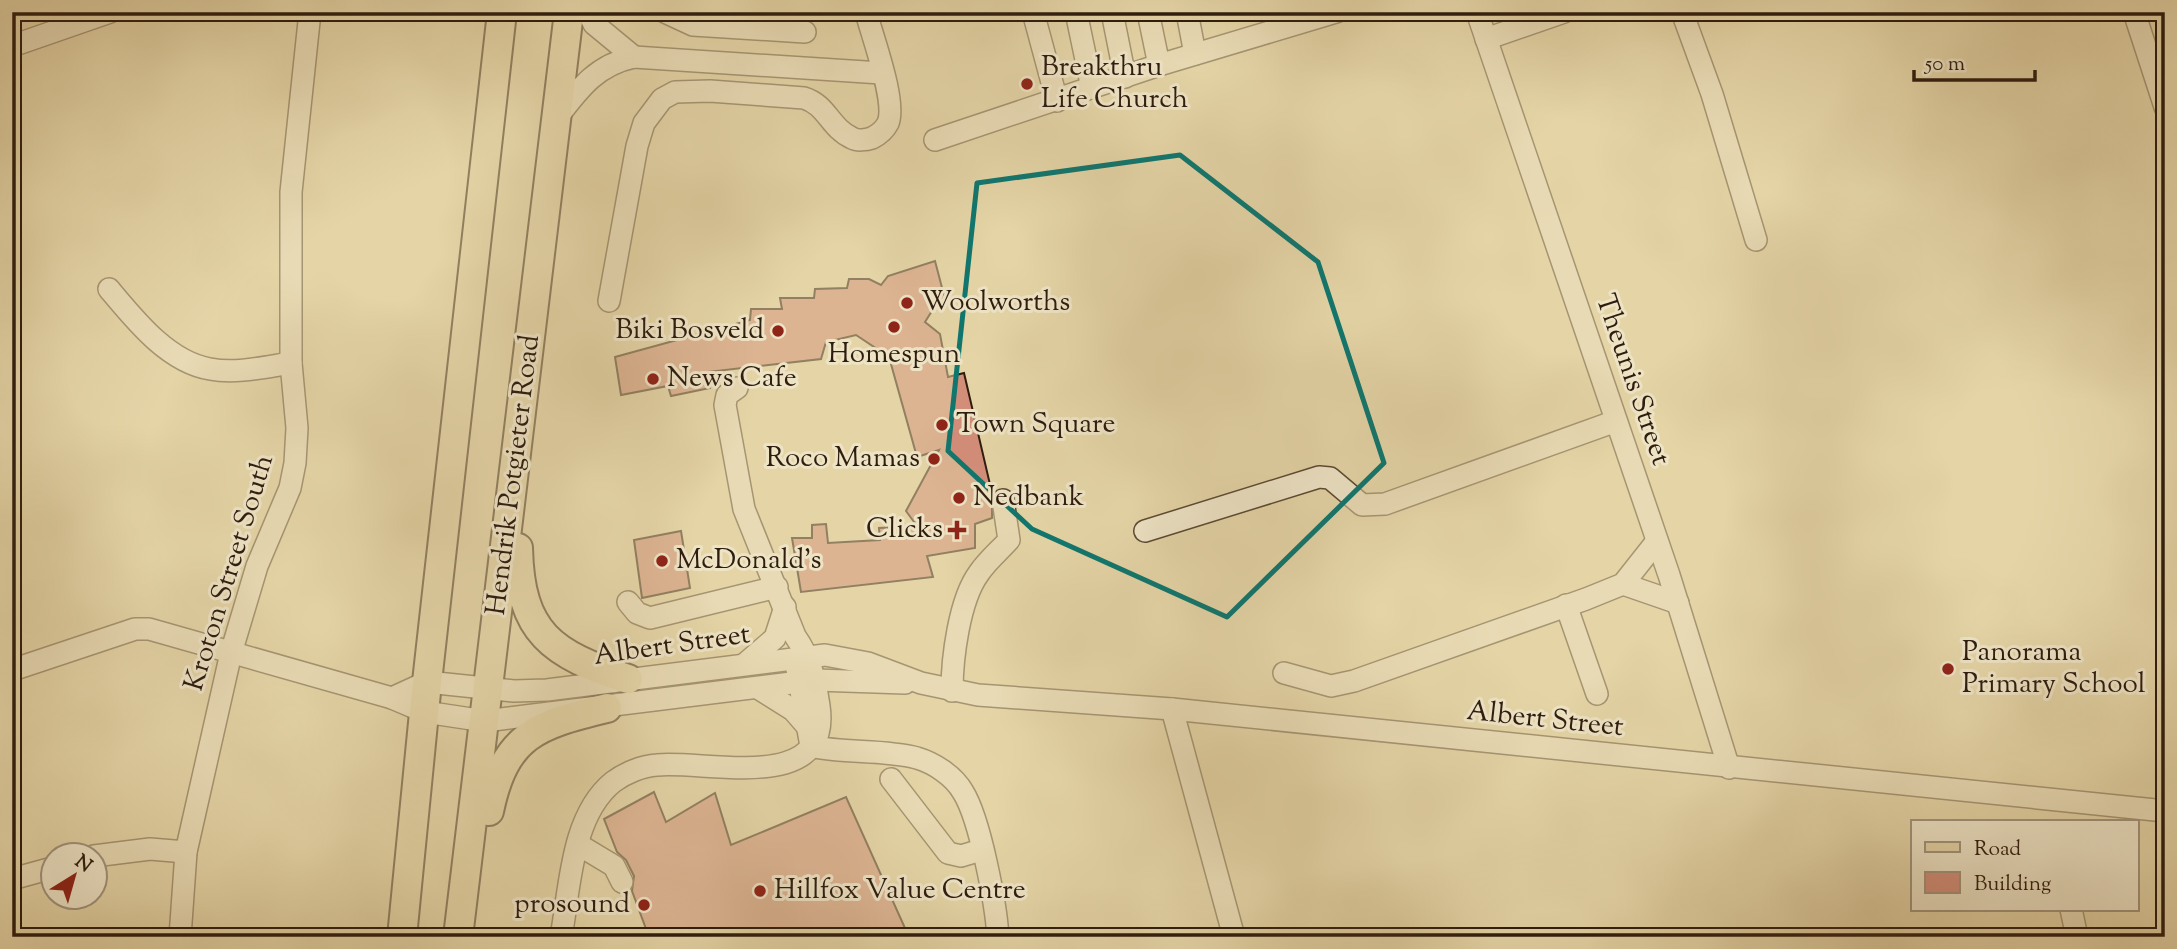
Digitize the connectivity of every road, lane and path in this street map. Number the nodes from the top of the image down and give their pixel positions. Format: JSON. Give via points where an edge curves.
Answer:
{"nodes":[{"id":1,"x":110,"y":12,"type":"edge"},
{"id":2,"x":310,"y":12,"type":"edge"},
{"id":3,"x":502,"y":12,"type":"edge"},
{"id":4,"x":569,"y":12,"type":"edge"},
{"id":5,"x":588,"y":12,"type":"edge"},
{"id":6,"x":664,"y":12,"type":"edge"},
{"id":7,"x":866,"y":12,"type":"edge"},
{"id":8,"x":1033,"y":12,"type":"edge"},
{"id":9,"x":1076,"y":12,"type":"edge"},
{"id":10,"x":1112,"y":12,"type":"edge"},
{"id":11,"x":1148,"y":12,"type":"edge"},
{"id":12,"x":1187,"y":12,"type":"edge"},
{"id":13,"x":1336,"y":12,"type":"edge"},
{"id":14,"x":1477,"y":12,"type":"edge"},
{"id":15,"x":1564,"y":12,"type":"edge"},
{"id":16,"x":1682,"y":12,"type":"edge"},
{"id":17,"x":2134,"y":12,"type":"edge"},
{"id":18,"x":805,"y":32,"type":"dead end"},
{"id":19,"x":1486,"y":39,"type":"junction"},
{"id":20,"x":12,"y":46,"type":"edge"},
{"id":21,"x":1195,"y":54,"type":"junction"},
{"id":22,"x":634,"y":57,"type":"junction"},
{"id":23,"x":1159,"y":65,"type":"junction"},
{"id":24,"x":881,"y":73,"type":"junction"},
{"id":25,"x":1125,"y":77,"type":"junction"},
{"id":26,"x":1092,"y":88,"type":"junction"},
{"id":27,"x":1057,"y":101,"type":"junction"},
{"id":28,"x":2165,"y":107,"type":"edge"},
{"id":29,"x":555,"y":120,"type":"junction"},
{"id":30,"x":935,"y":139,"type":"dead end"},
{"id":31,"x":1756,"y":240,"type":"dead end"},
{"id":32,"x":109,"y":289,"type":"dead end"},
{"id":33,"x":609,"y":301,"type":"dead end"},
{"id":34,"x":291,"y":363,"type":"junction"},
{"id":35,"x":737,"y":388,"type":"dead end"},
{"id":36,"x":1616,"y":421,"type":"junction"},
{"id":37,"x":520,"y":437,"type":"junction"},
{"id":38,"x":1003,"y":500,"type":"dead end"},
{"id":39,"x":1145,"y":531,"type":"dead end"},
{"id":40,"x":1657,"y":541,"type":"junction"},
{"id":41,"x":1623,"y":584,"type":"junction"},
{"id":42,"x":781,"y":597,"type":"junction"},
{"id":43,"x":628,"y":602,"type":"dead end"},
{"id":44,"x":1678,"y":603,"type":"junction"},
{"id":45,"x":1566,"y":606,"type":"junction"},
{"id":46,"x":231,"y":653,"type":"junction"},
{"id":47,"x":802,"y":658,"type":"junction"},
{"id":48,"x":746,"y":663,"type":"junction"},
{"id":49,"x":12,"y":670,"type":"edge"},
{"id":50,"x":1284,"y":673,"type":"dead end"},
{"id":51,"x":628,"y":679,"type":"junction"},
{"id":52,"x":808,"y":681,"type":"junction"},
{"id":53,"x":855,"y":681,"type":"junction"},
{"id":54,"x":427,"y":682,"type":"junction"},
{"id":55,"x":921,"y":683,"type":"junction"},
{"id":56,"x":488,"y":688,"type":"junction"},
{"id":57,"x":758,"y":688,"type":"junction"},
{"id":58,"x":952,"y":691,"type":"junction"},
{"id":59,"x":1597,"y":694,"type":"dead end"},
{"id":60,"x":392,"y":698,"type":"junction"},
{"id":61,"x":607,"y":708,"type":"junction"},
{"id":62,"x":1172,"y":709,"type":"junction"},
{"id":63,"x":425,"y":712,"type":"junction"},
{"id":64,"x":485,"y":721,"type":"junction"},
{"id":65,"x":813,"y":732,"type":"junction"},
{"id":66,"x":1729,"y":768,"type":"junction"},
{"id":67,"x":891,"y":779,"type":"dead end"},
{"id":68,"x":2165,"y":811,"type":"edge"},
{"id":69,"x":2078,"y":812,"type":"edge"},
{"id":70,"x":579,"y":845,"type":"junction"},
{"id":71,"x":981,"y":850,"type":"junction"},
{"id":72,"x":186,"y":852,"type":"junction"},
{"id":73,"x":108,"y":854,"type":"edge"},
{"id":74,"x":38,"y":872,"type":"edge"},
{"id":75,"x":12,"y":879,"type":"edge"},
{"id":76,"x":622,"y":882,"type":"dead end"},
{"id":77,"x":2071,"y":911,"type":"edge"},
{"id":78,"x":180,"y":937,"type":"edge"},
{"id":79,"x":402,"y":937,"type":"edge"},
{"id":80,"x":459,"y":937,"type":"edge"},
{"id":81,"x":561,"y":937,"type":"edge"},
{"id":82,"x":998,"y":937,"type":"edge"},
{"id":83,"x":1234,"y":937,"type":"edge"},
{"id":84,"x":2077,"y":937,"type":"edge"}],
"edges":[{"from":1,"to":20,"type":"street"},
{"from":2,"to":34,"type":"street","name":"Kroton Street South","via":[[291,192]]},
{"from":3,"to":54,"type":"main road"},
{"from":4,"to":29,"type":"main road","name":"Hendrik Potgieter Road"},
{"from":5,"to":22,"type":"street","via":[[594,24]]},
{"from":6,"to":18,"type":"street","via":[[693,26]]},
{"from":7,"to":24,"type":"street"},
{"from":8,"to":27,"type":"street"},
{"from":9,"to":26,"type":"street"},
{"from":10,"to":25,"type":"street"},
{"from":11,"to":23,"type":"street"},
{"from":12,"to":21,"type":"street"},
{"from":13,"to":21,"type":"street"},
{"from":14,"to":19,"type":"street","name":"Theunis Street"},
{"from":15,"to":19,"type":"street"},
{"from":16,"to":31,"type":"street"},
{"from":17,"to":28,"type":"street"},
{"from":19,"to":36,"type":"street","name":"Theunis Street"},
{"from":21,"to":23,"type":"street"},
{"from":22,"to":24,"type":"street"},
{"from":22,"to":29,"type":"street","via":[[597,71]]},
{"from":23,"to":25,"type":"street"},
{"from":24,"to":33,"type":"street","via":[[890,115],[887,125],[868,140],[853,140],[832,123],[817,102],[804,98],[710,91],[675,92],[662,99],[645,123],[637,146]]},
{"from":25,"to":26,"type":"street"},
{"from":26,"to":27,"type":"street"},
{"from":27,"to":30,"type":"street"},
{"from":29,"to":37,"type":"main road","name":"Hendrik Potgieter Road"},
{"from":32,"to":34,"type":"street","via":[[153,336],[190,363],[211,370]]},
{"from":34,"to":46,"type":"street","name":"Kroton Street South","via":[[297,428],[290,488],[257,566]]},
{"from":35,"to":42,"type":"street","via":[[727,396],[725,405],[740,497]]},
{"from":36,"to":39,"type":"street","via":[[1385,505],[1362,505],[1330,478],[1319,477]]},
{"from":36,"to":40,"type":"street","name":"Theunis Street"},
{"from":37,"to":51,"type":"main road","via":[[520,578],[532,618],[546,640],[570,657]]},
{"from":37,"to":56,"type":"main road","name":"Hendrik Potgieter Road"},
{"from":38,"to":58,"type":"street","via":[[1009,540],[971,587],[952,661]]},
{"from":40,"to":41,"type":"street"},
{"from":40,"to":44,"type":"street","name":"Theunis Street"},
{"from":41,"to":44,"type":"street"},
{"from":41,"to":45,"type":"street"},
{"from":42,"to":43,"type":"street","via":[[650,618]]},
{"from":42,"to":47,"type":"street"},
{"from":42,"to":48,"type":"street","via":[[775,638]]},
{"from":44,"to":66,"type":"street","name":"Theunis Street"},
{"from":45,"to":50,"type":"street","via":[[1342,684],[1331,686]]},
{"from":45,"to":59,"type":"street"},
{"from":46,"to":49,"type":"street","name":"Albert Street","via":[[163,631],[135,629]]},
{"from":46,"to":60,"type":"street","name":"Albert Street"},
{"from":46,"to":72,"type":"street","name":"Kroton Street South"},
{"from":47,"to":48,"type":"street","name":"Albert Street"},
{"from":47,"to":52,"type":"street"},
{"from":47,"to":55,"type":"street","name":"Albert Street","via":[[841,656]]},
{"from":48,"to":51,"type":"street","name":"Albert Street"},
{"from":51,"to":56,"type":"street","name":"Albert Street","via":[[547,690]]},
{"from":52,"to":53,"type":"street","name":"Albert Street"},
{"from":52,"to":57,"type":"street","name":"Albert Street"},
{"from":52,"to":65,"type":"street"},
{"from":53,"to":55,"type":"street","name":"Albert Street"},
{"from":53,"to":65,"type":"street"},
{"from":54,"to":56,"type":"street","name":"Albert Street"},
{"from":54,"to":60,"type":"street"},
{"from":54,"to":63,"type":"main road"},
{"from":55,"to":58,"type":"street","name":"Albert Street"},
{"from":56,"to":64,"type":"main road","name":"Hendrik Potgieter Road"},
{"from":57,"to":61,"type":"street","name":"Albert Street"},
{"from":57,"to":65,"type":"street","via":[[793,710]]},
{"from":58,"to":62,"type":"street","name":"Albert Street"},
{"from":60,"to":63,"type":"street","name":"Albert Street"},
{"from":61,"to":64,"type":"street","name":"Albert Street"},
{"from":61,"to":80,"type":"main road","via":[[536,730],[516,745],[502,764]]},
{"from":62,"to":66,"type":"street","name":"Albert Street"},
{"from":62,"to":83,"type":"street"},
{"from":63,"to":64,"type":"street","name":"Albert Street"},
{"from":63,"to":79,"type":"main road"},
{"from":64,"to":80,"type":"main road","name":"Hendrik Potgieter Road"},
{"from":65,"to":70,"type":"street","via":[[794,761],[778,765],[677,764],[635,770],[601,793]]},
{"from":65,"to":71,"type":"street","via":[[935,766],[963,790]]},
{"from":66,"to":69,"type":"street","name":"Albert Street"},
{"from":67,"to":71,"type":"street","via":[[948,853],[961,856]]},
{"from":68,"to":69,"type":"street","name":"Albert Street"},
{"from":70,"to":76,"type":"street","via":[[610,862]]},
{"from":70,"to":81,"type":"street"},
{"from":71,"to":82,"type":"street"},
{"from":72,"to":73,"type":"street","via":[[150,849]]},
{"from":72,"to":78,"type":"street","name":"Kroton Street South"},
{"from":74,"to":75,"type":"street"},
{"from":77,"to":84,"type":"street"}]}
